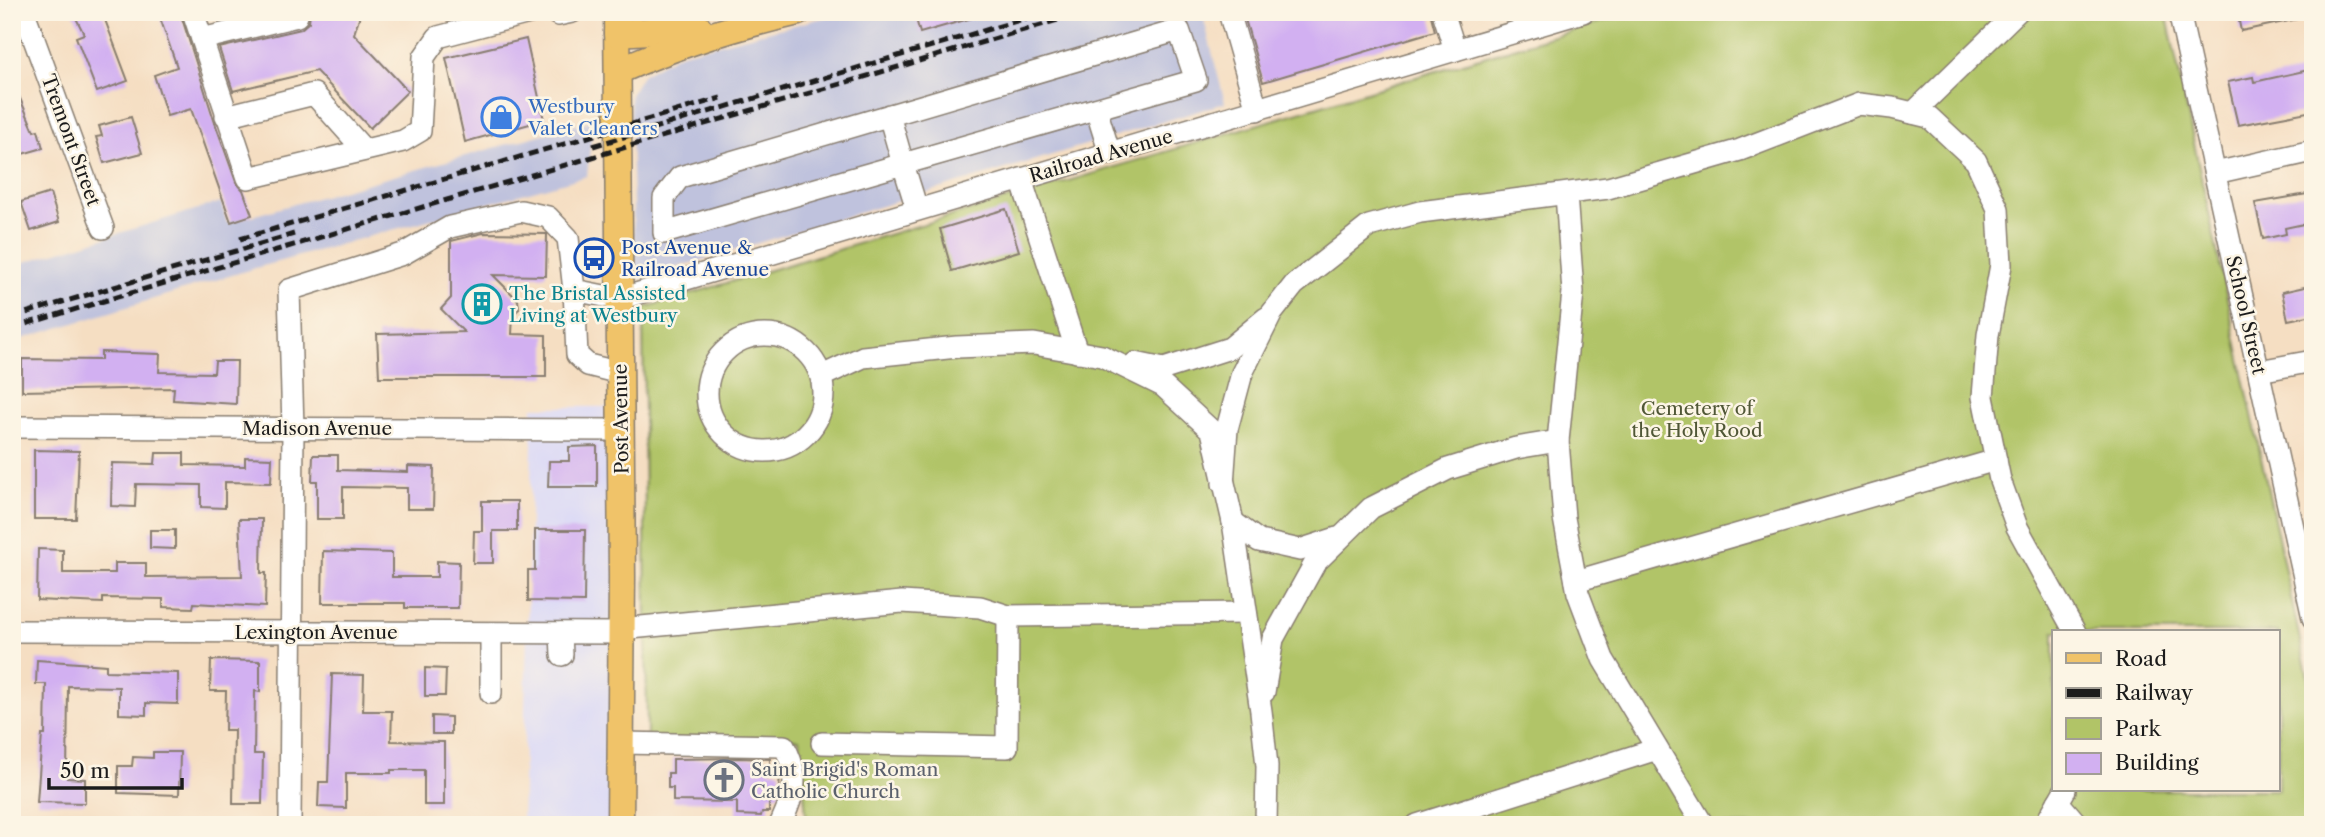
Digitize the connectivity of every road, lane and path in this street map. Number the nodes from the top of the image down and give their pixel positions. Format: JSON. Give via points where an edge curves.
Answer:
{"nodes":[{"id":1,"x":24,"y":12,"type":"edge"},
{"id":2,"x":193,"y":12,"type":"edge"},
{"id":3,"x":297,"y":12,"type":"edge"},
{"id":4,"x":533,"y":12,"type":"edge"},
{"id":5,"x":554,"y":12,"type":"edge"},
{"id":6,"x":572,"y":12,"type":"edge"},
{"id":7,"x":798,"y":12,"type":"edge"},
{"id":8,"x":1229,"y":12,"type":"edge"},
{"id":9,"x":1443,"y":12,"type":"edge"},
{"id":10,"x":1583,"y":12,"type":"edge"},
{"id":11,"x":2017,"y":12,"type":"edge"},
{"id":12,"x":2179,"y":12,"type":"edge"},
{"id":13,"x":617,"y":23,"type":"edge"},
{"id":14,"x":743,"y":24,"type":"junction"},
{"id":15,"x":202,"y":39,"type":"junction"},
{"id":16,"x":1455,"y":50,"type":"junction"},
{"id":17,"x":618,"y":71,"type":"junction"},
{"id":18,"x":1096,"y":108,"type":"junction"},
{"id":19,"x":1257,"y":110,"type":"junction"},
{"id":20,"x":1913,"y":113,"type":"junction"},
{"id":21,"x":890,"y":115,"type":"junction"},
{"id":22,"x":226,"y":116,"type":"junction"},
{"id":23,"x":364,"y":150,"type":"junction"},
{"id":24,"x":2313,"y":151,"type":"edge"},
{"id":25,"x":1110,"y":154,"type":"junction"},
{"id":26,"x":903,"y":164,"type":"junction"},
{"id":27,"x":2215,"y":173,"type":"junction"},
{"id":28,"x":1021,"y":179,"type":"junction"},
{"id":29,"x":1566,"y":194,"type":"junction"},
{"id":30,"x":917,"y":209,"type":"junction"},
{"id":31,"x":103,"y":228,"type":"dead end"},
{"id":32,"x":574,"y":290,"type":"junction"},
{"id":33,"x":619,"y":299,"type":"junction"},
{"id":34,"x":1272,"y":313,"type":"junction"},
{"id":35,"x":1077,"y":352,"type":"junction"},
{"id":36,"x":1102,"y":356,"type":"junction"},
{"id":37,"x":2313,"y":360,"type":"edge"},
{"id":38,"x":2259,"y":371,"type":"junction"},
{"id":39,"x":620,"y":373,"type":"junction"},
{"id":40,"x":822,"y":376,"type":"junction"},
{"id":41,"x":12,"y":427,"type":"edge"},
{"id":42,"x":293,"y":428,"type":"junction"},
{"id":43,"x":621,"y":429,"type":"junction"},
{"id":44,"x":1558,"y":441,"type":"junction"},
{"id":45,"x":1996,"y":460,"type":"junction"},
{"id":46,"x":1223,"y":484,"type":"junction"},
{"id":47,"x":1233,"y":522,"type":"junction"},
{"id":48,"x":1342,"y":536,"type":"junction"},
{"id":49,"x":2308,"y":570,"type":"edge"},
{"id":50,"x":1576,"y":581,"type":"junction"},
{"id":51,"x":1246,"y":613,"type":"junction"},
{"id":52,"x":1008,"y":616,"type":"junction"},
{"id":53,"x":2313,"y":618,"type":"edge"},
{"id":54,"x":2074,"y":630,"type":"edge"},
{"id":55,"x":12,"y":631,"type":"edge"},
{"id":56,"x":620,"y":631,"type":"junction"},
{"id":57,"x":291,"y":632,"type":"junction"},
{"id":58,"x":491,"y":633,"type":"junction"},
{"id":59,"x":561,"y":633,"type":"junction"},
{"id":60,"x":562,"y":655,"type":"dead end"},
{"id":61,"x":491,"y":693,"type":"dead end"},
{"id":62,"x":1261,"y":711,"type":"junction"},
{"id":63,"x":620,"y":743,"type":"junction"},
{"id":64,"x":822,"y":743,"type":"dead end"},
{"id":65,"x":1657,"y":749,"type":"junction"},
{"id":66,"x":2062,"y":796,"type":"edge"},
{"id":67,"x":290,"y":825,"type":"edge"},
{"id":68,"x":620,"y":825,"type":"edge"},
{"id":69,"x":780,"y":825,"type":"edge"},
{"id":70,"x":1266,"y":825,"type":"edge"},
{"id":71,"x":1417,"y":825,"type":"edge"},
{"id":72,"x":1703,"y":825,"type":"edge"},
{"id":73,"x":2045,"y":825,"type":"edge"},
{"id":74,"x":2078,"y":825,"type":"edge"}],
"edges":[{"from":1,"to":31,"type":"street","name":"Tremont Street"},
{"from":2,"to":15,"type":"street"},
{"from":3,"to":15,"type":"street","via":[[297,16]]},
{"from":4,"to":23,"type":"street","via":[[438,37],[424,57],[420,131],[402,141]]},
{"from":5,"to":6,"type":"street"},
{"from":7,"to":14,"type":"main road"},
{"from":8,"to":19,"type":"street"},
{"from":9,"to":16,"type":"street"},
{"from":10,"to":16,"type":"street","name":"Railroad Avenue"},
{"from":11,"to":20,"type":"street"},
{"from":12,"to":27,"type":"street","name":"School Street"},
{"from":13,"to":14,"type":"main road"},
{"from":13,"to":17,"type":"main road","name":"Post Avenue"},
{"from":14,"to":17,"type":"main road"},
{"from":15,"to":22,"type":"street"},
{"from":16,"to":19,"type":"street","name":"Railroad Avenue"},
{"from":17,"to":33,"type":"main road","name":"Post Avenue"},
{"from":18,"to":21,"type":"street","via":[[1196,80],[1179,30]]},
{"from":18,"to":25,"type":"street"},
{"from":18,"to":26,"type":"street"},
{"from":19,"to":25,"type":"street","name":"Railroad Avenue"},
{"from":20,"to":29,"type":"street","via":[[1859,104],[1740,150],[1608,188]]},
{"from":20,"to":45,"type":"street","via":[[1929,117],[1976,161],[1998,209],[2001,265],[1983,397]]},
{"from":21,"to":26,"type":"street"},
{"from":21,"to":26,"type":"street","via":[[680,177],[664,198],[664,233]]},
{"from":22,"to":23,"type":"street","via":[[314,94]]},
{"from":22,"to":23,"type":"street","via":[[248,178]]},
{"from":24,"to":27,"type":"street"},
{"from":25,"to":28,"type":"street","name":"Railroad Avenue"},
{"from":26,"to":30,"type":"street"},
{"from":27,"to":38,"type":"street","name":"School Street"},
{"from":28,"to":30,"type":"street","name":"Railroad Avenue"},
{"from":28,"to":35,"type":"street"},
{"from":29,"to":34,"type":"street","via":[[1420,212],[1369,226],[1294,285]]},
{"from":29,"to":44,"type":"street","via":[[1573,292]]},
{"from":30,"to":33,"type":"street","name":"Railroad Avenue"},
{"from":32,"to":33,"type":"street"},
{"from":32,"to":39,"type":"street","via":[[577,355],[588,365]]},
{"from":32,"to":42,"type":"street","via":[[568,238],[548,217],[521,211],[450,227],[403,254],[289,290]]},
{"from":33,"to":39,"type":"main road","name":"Post Avenue"},
{"from":34,"to":36,"type":"street","via":[[1230,348],[1164,369]]},
{"from":34,"to":46,"type":"street","via":[[1242,373],[1227,429]]},
{"from":35,"to":36,"type":"street"},
{"from":35,"to":40,"type":"street","via":[[1034,344],[957,347],[863,357]]},
{"from":36,"to":46,"type":"street","via":[[1163,386],[1212,431]]},
{"from":37,"to":38,"type":"street"},
{"from":38,"to":49,"type":"street","name":"School Street"},
{"from":39,"to":43,"type":"main road","name":"Post Avenue"},
{"from":40,"to":40,"type":"street","via":[[800,345],[764,334],[745,338],[716,360],[708,378],[711,416],[737,445],[776,451],[810,431],[820,415]]},
{"from":41,"to":42,"type":"street","name":"Madison Avenue"},
{"from":42,"to":43,"type":"street","name":"Madison Avenue"},
{"from":42,"to":57,"type":"street"},
{"from":43,"to":56,"type":"main road","name":"Post Avenue"},
{"from":44,"to":48,"type":"street","via":[[1516,447],[1448,470],[1371,508]]},
{"from":44,"to":50,"type":"street","via":[[1564,518]]},
{"from":45,"to":50,"type":"street"},
{"from":45,"to":54,"type":"street","via":[[2017,527]]},
{"from":46,"to":47,"type":"street"},
{"from":47,"to":48,"type":"street","via":[[1259,541],[1300,550]]},
{"from":47,"to":51,"type":"street"},
{"from":48,"to":62,"type":"street","via":[[1315,563],[1273,639]]},
{"from":49,"to":53,"type":"street","name":"School Street"},
{"from":50,"to":65,"type":"street","via":[[1603,659]]},
{"from":51,"to":52,"type":"street","name":"Lexington Avenue"},
{"from":51,"to":62,"type":"street"},
{"from":52,"to":56,"type":"street","name":"Lexington Avenue","via":[[980,607],[902,602]]},
{"from":52,"to":64,"type":"street","via":[[1007,747]]},
{"from":55,"to":57,"type":"street","name":"Lexington Avenue"},
{"from":56,"to":59,"type":"street","name":"Lexington Avenue"},
{"from":56,"to":63,"type":"main road","name":"Post Avenue"},
{"from":57,"to":58,"type":"street","name":"Lexington Avenue"},
{"from":57,"to":67,"type":"street"},
{"from":58,"to":59,"type":"street","name":"Lexington Avenue"},
{"from":58,"to":61,"type":"street"},
{"from":59,"to":60,"type":"street"},
{"from":62,"to":70,"type":"street","via":[[1267,766]]},
{"from":63,"to":68,"type":"main road","name":"Post Avenue"},
{"from":63,"to":69,"type":"street","via":[[784,746],[792,761],[794,797]]},
{"from":65,"to":71,"type":"street"},
{"from":65,"to":72,"type":"street"},
{"from":66,"to":73,"type":"street"},
{"from":66,"to":74,"type":"street"}]}
